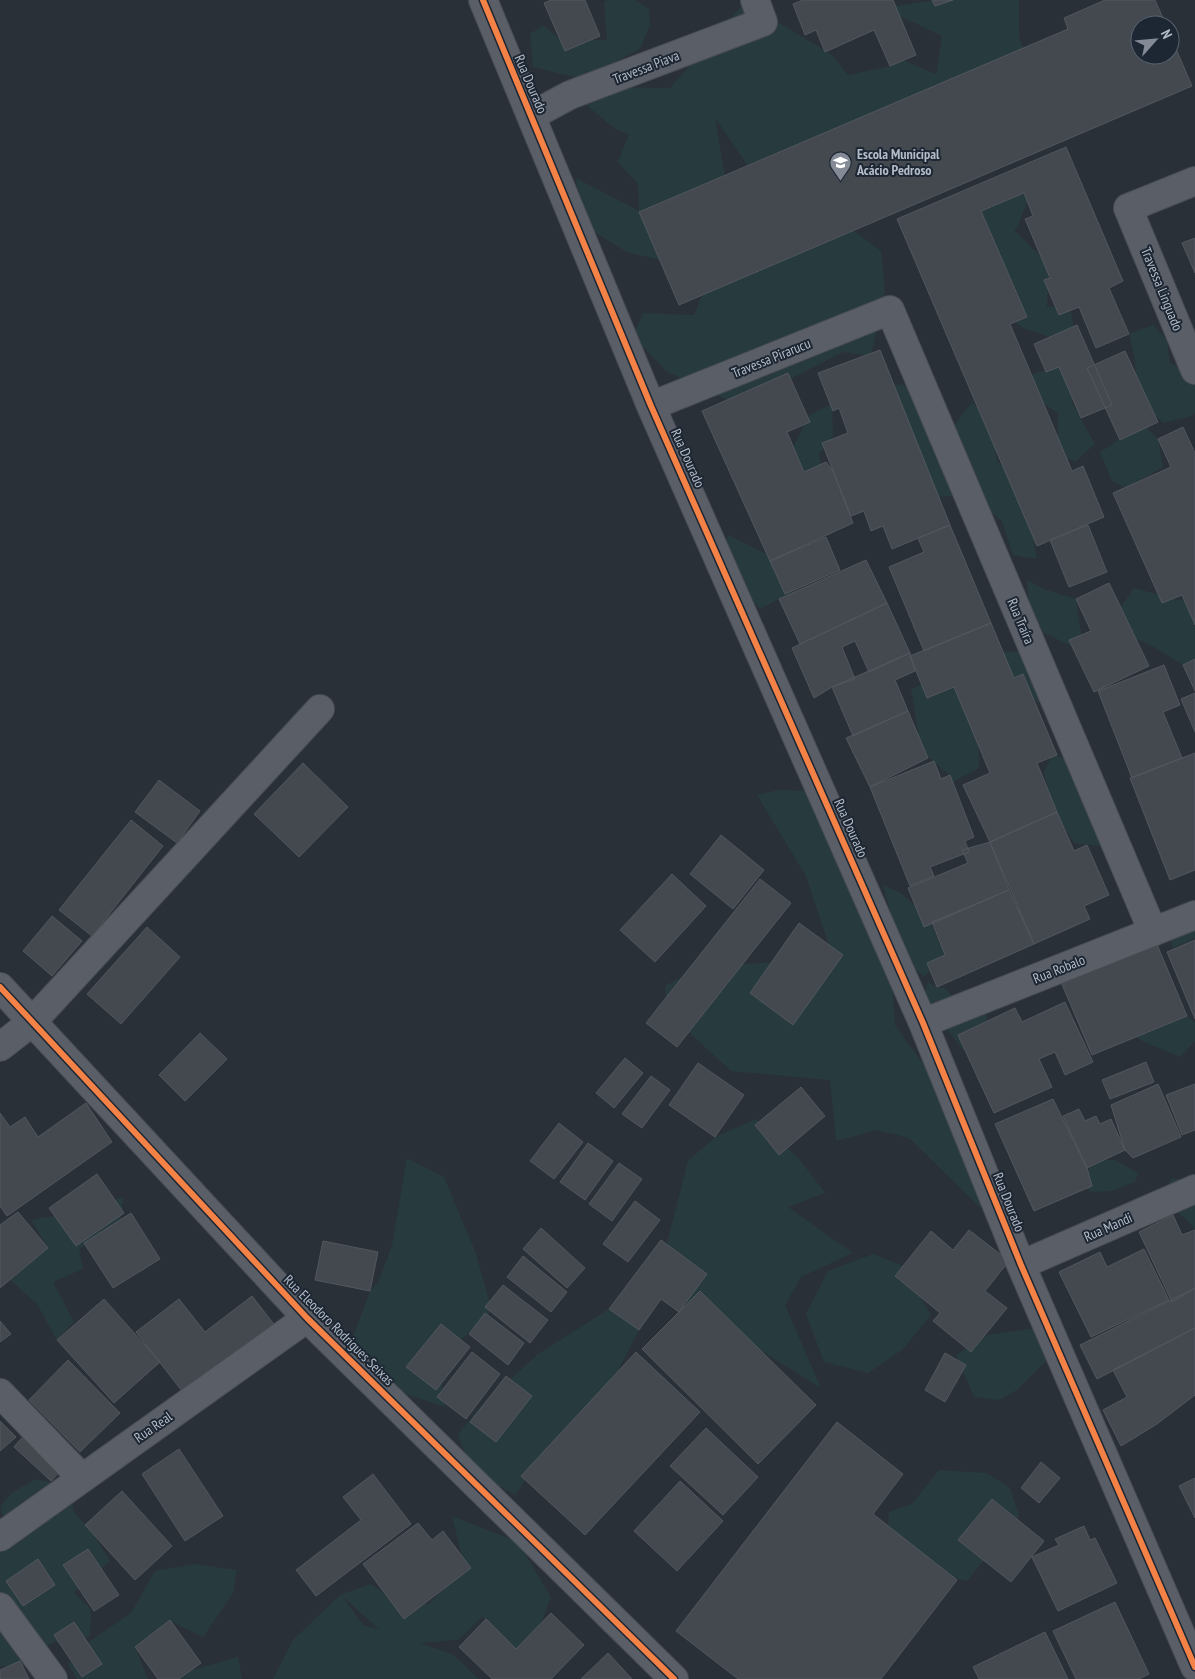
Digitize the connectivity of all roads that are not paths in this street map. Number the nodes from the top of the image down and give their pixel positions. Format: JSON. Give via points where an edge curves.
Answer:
{"nodes":[{"id":1,"x":483,"y":0,"type":"edge"},
{"id":2,"x":759,"y":11,"type":"edge"},
{"id":3,"x":531,"y":116,"type":"junction"},
{"id":4,"x":1195,"y":181,"type":"edge"},
{"id":5,"x":890,"y":310,"type":"joint"},
{"id":6,"x":1195,"y":370,"type":"edge"},
{"id":7,"x":651,"y":406,"type":"junction"},
{"id":8,"x":320,"y":709,"type":"dead end"},
{"id":9,"x":1195,"y":915,"type":"edge"},
{"id":10,"x":1153,"y":932,"type":"junction"},
{"id":11,"x":0,"y":987,"type":"edge"},
{"id":12,"x":32,"y":1022,"type":"junction"},
{"id":13,"x":923,"y":1023,"type":"junction"},
{"id":14,"x":0,"y":1047,"type":"edge"},
{"id":15,"x":1195,"y":1189,"type":"edge"},
{"id":16,"x":1021,"y":1265,"type":"junction"},
{"id":17,"x":307,"y":1318,"type":"junction"},
{"id":18,"x":0,"y":1393,"type":"edge"},
{"id":19,"x":82,"y":1478,"type":"junction"},
{"id":20,"x":0,"y":1537,"type":"edge"},
{"id":21,"x":0,"y":1607,"type":"edge"},
{"id":22,"x":1195,"y":1667,"type":"edge"},
{"id":23,"x":53,"y":1679,"type":"edge"},
{"id":24,"x":674,"y":1679,"type":"edge"}],
"edges":[{"from":1,"to":3,"type":"street","name":"Rua Dourado"},
{"from":2,"to":3,"type":"street","name":"Travessa Piava","via":[[570,95]]},
{"from":3,"to":7,"type":"street","name":"Rua Dourado"},
{"from":4,"to":6,"type":"street","name":"Travessa Linguado","via":[[1128,208]]},
{"from":5,"to":7,"type":"street","name":"Travessa Pirarucu"},
{"from":5,"to":10,"type":"street","name":"Rua Traíra"},
{"from":7,"to":13,"type":"street","name":"Rua Dourado"},
{"from":8,"to":12,"type":"street"},
{"from":9,"to":10,"type":"street","name":"Rua Robalo"},
{"from":10,"to":13,"type":"street","name":"Rua Robalo"},
{"from":11,"to":12,"type":"street","name":"Rua Eleodoro Rodrigues Seixas"},
{"from":12,"to":14,"type":"street"},
{"from":12,"to":17,"type":"street","name":"Rua Eleodoro Rodrigues Seixas"},
{"from":13,"to":16,"type":"street","name":"Rua Dourado"},
{"from":15,"to":16,"type":"street","name":"Rua Mandi"},
{"from":16,"to":22,"type":"street","name":"Rua Dourado"},
{"from":17,"to":19,"type":"street","name":"Rua Real"},
{"from":17,"to":24,"type":"street","name":"Rua Eleodoro Rodrigues Seixas"},
{"from":18,"to":19,"type":"street"},
{"from":19,"to":20,"type":"street","name":"Rua Real"},
{"from":21,"to":23,"type":"street"}]}
